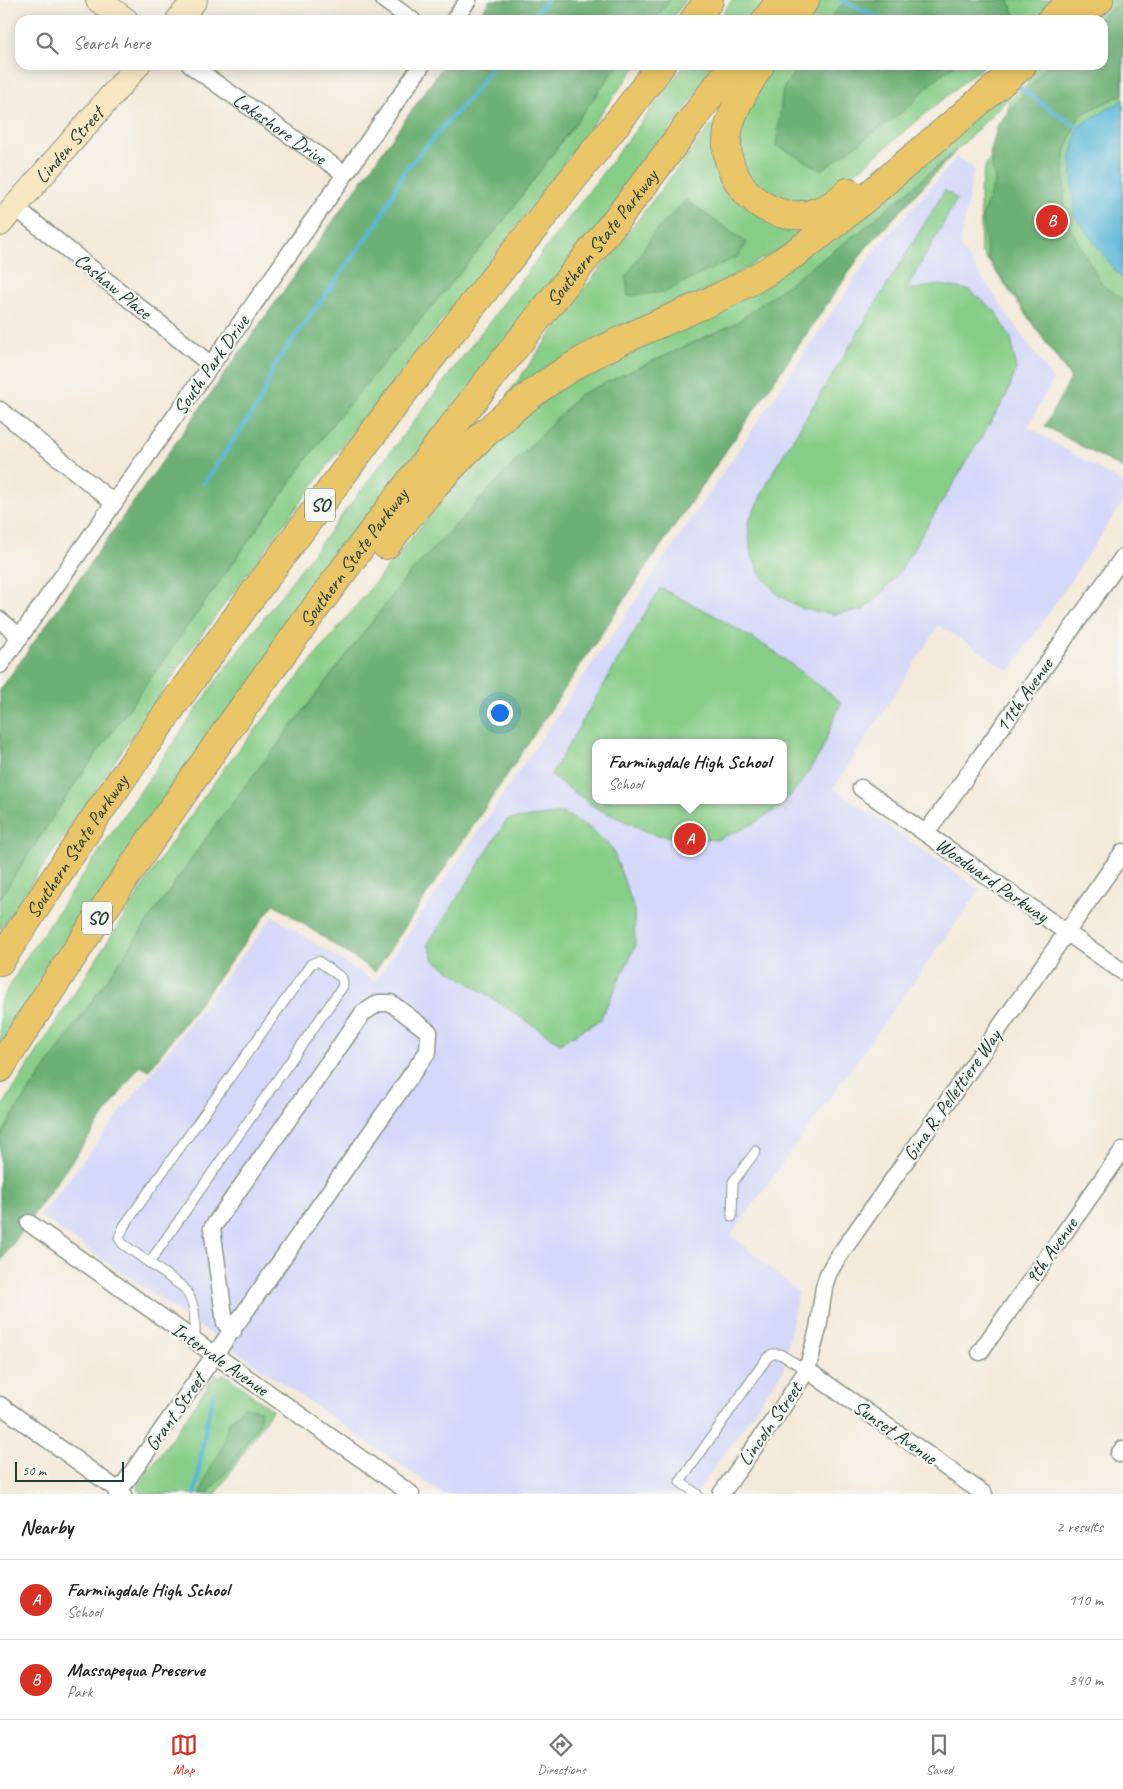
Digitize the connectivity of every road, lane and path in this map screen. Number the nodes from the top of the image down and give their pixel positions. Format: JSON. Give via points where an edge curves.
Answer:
{"nodes":[{"id":1,"x":98,"y":0,"type":"edge"},
{"id":2,"x":195,"y":0,"type":"edge"},
{"id":3,"x":384,"y":0,"type":"edge"},
{"id":4,"x":468,"y":0,"type":"edge"},
{"id":5,"x":708,"y":0,"type":"edge"},
{"id":6,"x":781,"y":0,"type":"edge"},
{"id":7,"x":805,"y":0,"type":"edge"},
{"id":8,"x":1072,"y":0,"type":"edge"},
{"id":9,"x":1099,"y":0,"type":"edge"},
{"id":10,"x":119,"y":15,"type":"edge"},
{"id":11,"x":182,"y":15,"type":"edge"},
{"id":12,"x":405,"y":15,"type":"edge"},
{"id":13,"x":458,"y":15,"type":"edge"},
{"id":14,"x":698,"y":15,"type":"edge"},
{"id":15,"x":770,"y":15,"type":"edge"},
{"id":16,"x":794,"y":15,"type":"edge"},
{"id":17,"x":1056,"y":15,"type":"edge"},
{"id":18,"x":1081,"y":15,"type":"edge"},
{"id":19,"x":134,"y":70,"type":"edge"},
{"id":20,"x":197,"y":70,"type":"edge"},
{"id":21,"x":419,"y":70,"type":"edge"},
{"id":22,"x":657,"y":70,"type":"edge"},
{"id":23,"x":729,"y":70,"type":"edge"},
{"id":24,"x":757,"y":70,"type":"edge"},
{"id":25,"x":992,"y":70,"type":"edge"},
{"id":26,"x":1016,"y":70,"type":"edge"},
{"id":27,"x":346,"y":174,"type":"junction"},
{"id":28,"x":8,"y":215,"type":"edge"},
{"id":29,"x":211,"y":365,"type":"junction"},
{"id":30,"x":0,"y":410,"type":"edge"},
{"id":31,"x":114,"y":503,"type":"junction"},
{"id":32,"x":1123,"y":557,"type":"edge"},
{"id":33,"x":0,"y":620,"type":"edge"},
{"id":34,"x":20,"y":637,"type":"junction"},
{"id":35,"x":0,"y":665,"type":"edge"},
{"id":36,"x":198,"y":770,"type":"junction"},
{"id":37,"x":860,"y":788,"type":"dead end"},
{"id":38,"x":926,"y":833,"type":"junction"},
{"id":39,"x":1123,"y":852,"type":"edge"},
{"id":40,"x":1067,"y":933,"type":"junction"},
{"id":41,"x":0,"y":961,"type":"edge"},
{"id":42,"x":1123,"y":972,"type":"edge"},
{"id":43,"x":0,"y":1068,"type":"edge"},
{"id":44,"x":1123,"y":1150,"type":"edge"},
{"id":45,"x":756,"y":1151,"type":"dead end"},
{"id":46,"x":732,"y":1217,"type":"dead end"},
{"id":47,"x":29,"y":1223,"type":"dead end"},
{"id":48,"x":149,"y":1263,"type":"junction"},
{"id":49,"x":233,"y":1331,"type":"junction"},
{"id":50,"x":196,"y":1342,"type":"junction"},
{"id":51,"x":812,"y":1351,"type":"joint"},
{"id":52,"x":980,"y":1352,"type":"dead end"},
{"id":53,"x":215,"y":1356,"type":"junction"},
{"id":54,"x":807,"y":1370,"type":"junction"},
{"id":55,"x":0,"y":1405,"type":"edge"},
{"id":56,"x":120,"y":1493,"type":"edge"},
{"id":57,"x":411,"y":1494,"type":"edge"},
{"id":58,"x":697,"y":1494,"type":"edge"},
{"id":59,"x":721,"y":1494,"type":"edge"},
{"id":60,"x":984,"y":1494,"type":"edge"}],
"edges":[{"from":1,"to":10,"type":"street"},
{"from":2,"to":11,"type":"street"},
{"from":3,"to":12,"type":"street"},
{"from":4,"to":13,"type":"street"},
{"from":5,"to":14,"type":"highway"},
{"from":6,"to":15,"type":"highway"},
{"from":7,"to":16,"type":"highway"},
{"from":8,"to":17,"type":"highway"},
{"from":9,"to":18,"type":"highway"},
{"from":19,"to":28,"type":"street","name":"Linden Street"},
{"from":20,"to":27,"type":"street","name":"Lakeshore Drive"},
{"from":21,"to":27,"type":"street","name":"South Park Drive"},
{"from":22,"to":41,"type":"highway","name":"Southern State Parkway","number":"SO","via":[[403,394],[263,582],[95,817]]},
{"from":23,"to":36,"type":"highway","name":"Southern State Parkway","number":"SO","via":[[648,179],[445,435]]},
{"from":24,"to":25,"type":"highway","via":[[728,126],[728,161],[743,190],[760,204],[783,214],[800,215],[819,212],[841,199]]},
{"from":26,"to":36,"type":"highway","via":[[853,208],[774,268],[715,300],[588,357],[534,392],[502,419],[422,500],[313,644]]},
{"from":27,"to":29,"type":"street","name":"South Park Drive"},
{"from":28,"to":29,"type":"street","name":"Cashaw Place"},
{"from":29,"to":31,"type":"street","name":"South Park Drive"},
{"from":30,"to":31,"type":"street"},
{"from":31,"to":34,"type":"street","name":"South Park Drive"},
{"from":32,"to":38,"type":"street","name":"11th Avenue"},
{"from":33,"to":34,"type":"street"},
{"from":34,"to":35,"type":"street","name":"South Park Drive"},
{"from":36,"to":43,"type":"highway","name":"Southern State Parkway","number":"SO"},
{"from":37,"to":38,"type":"street","name":"Woodward Parkway"},
{"from":38,"to":40,"type":"street","name":"Woodward Parkway"},
{"from":39,"to":40,"type":"street","name":"Gina R. Pellettiere Way"},
{"from":40,"to":42,"type":"street","name":"Woodward Parkway"},
{"from":40,"to":51,"type":"street","name":"Gina R. Pellettiere Way","via":[[836,1260],[824,1287]]},
{"from":44,"to":52,"type":"street","name":"9th Avenue"},
{"from":45,"to":46,"type":"lane","via":[[734,1182]]},
{"from":47,"to":50,"type":"street","name":"Intervale Avenue"},
{"from":48,"to":48,"type":"lane","via":[[123,1244],[119,1238],[124,1226],[311,964],[318,961],[342,978],[343,986]]},
{"from":48,"to":50,"type":"lane","via":[[183,1287],[190,1296],[195,1315]]},
{"from":49,"to":49,"type":"street","name":"Grant Street","via":[[428,1051],[429,1032],[391,1004],[379,1003],[362,1013],[212,1228],[225,1323]]},
{"from":49,"to":53,"type":"street","name":"Grant Street"},
{"from":50,"to":53,"type":"street","name":"Intervale Avenue"},
{"from":51,"to":54,"type":"street","name":"Lincoln Street"},
{"from":53,"to":56,"type":"street","name":"Grant Street"},
{"from":53,"to":57,"type":"street","name":"Intervale Avenue"},
{"from":54,"to":58,"type":"lane","via":[[780,1354],[767,1358],[680,1482]]},
{"from":54,"to":59,"type":"street","name":"Lincoln Street"},
{"from":54,"to":60,"type":"street","name":"Sunset Avenue"},
{"from":55,"to":56,"type":"street"}]}
